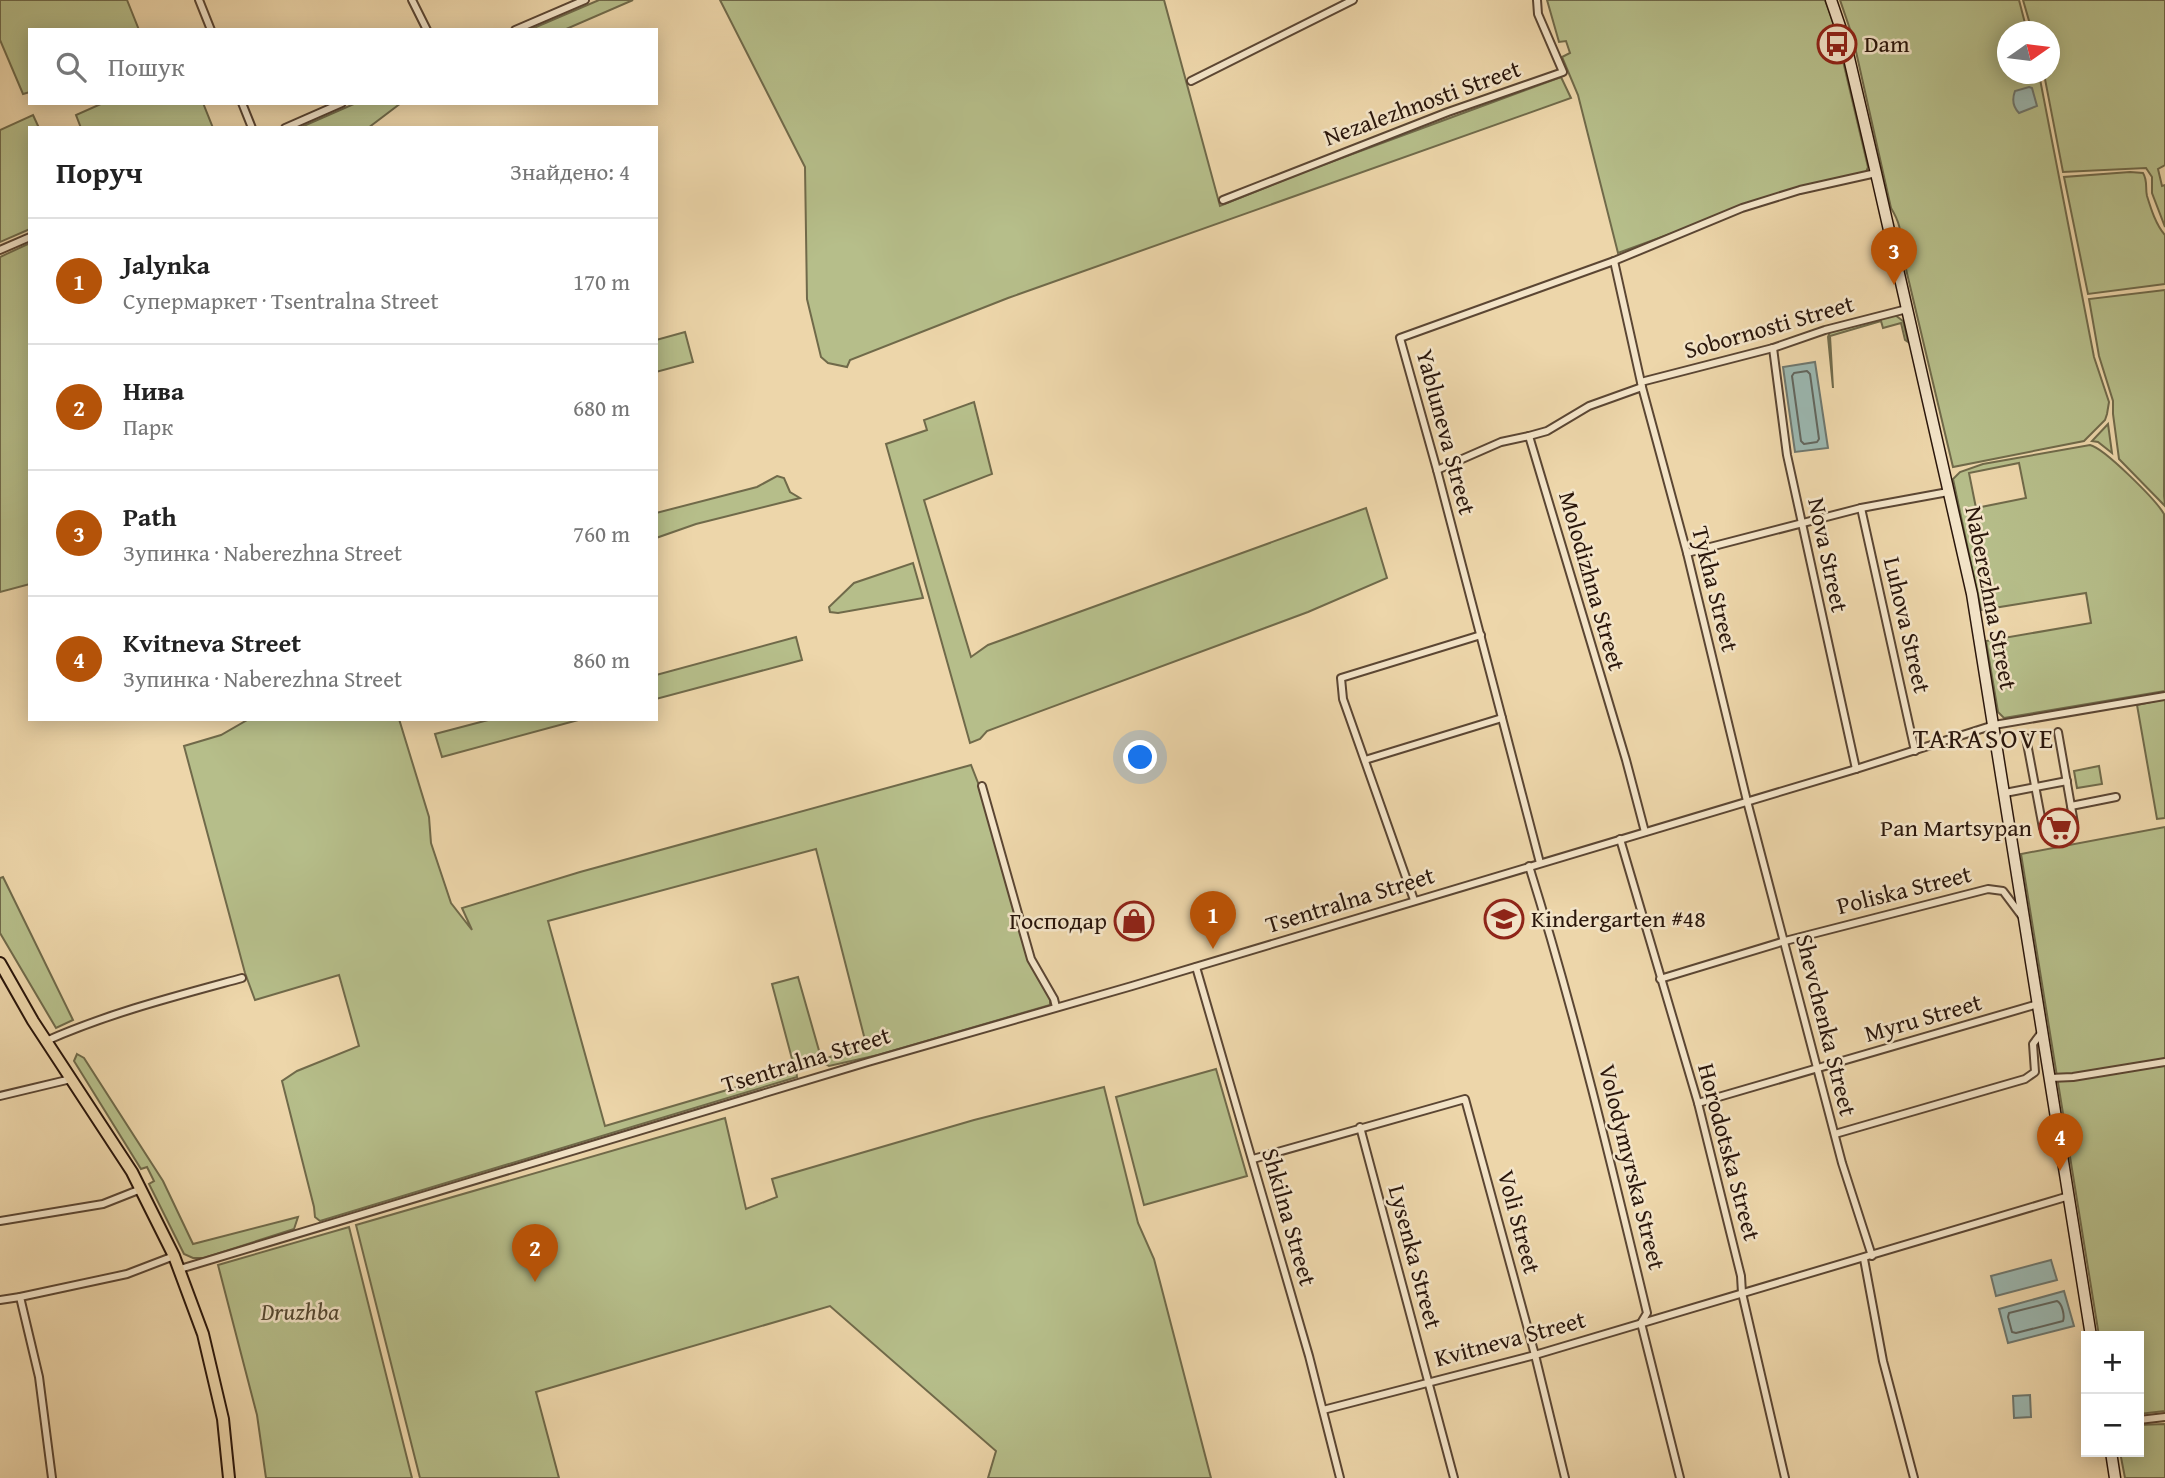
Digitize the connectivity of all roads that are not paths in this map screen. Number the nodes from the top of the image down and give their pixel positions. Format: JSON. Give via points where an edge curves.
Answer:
{"nodes":[{"id":1,"x":199,"y":0,"type":"edge"},
{"id":2,"x":412,"y":0,"type":"edge"},
{"id":3,"x":585,"y":0,"type":"edge"},
{"id":4,"x":1353,"y":0,"type":"edge"},
{"id":5,"x":1536,"y":0,"type":"edge"},
{"id":6,"x":1831,"y":0,"type":"edge"},
{"id":7,"x":210,"y":28,"type":"edge"},
{"id":8,"x":425,"y":28,"type":"edge"},
{"id":9,"x":520,"y":28,"type":"edge"},
{"id":10,"x":1191,"y":81,"type":"dead end"},
{"id":11,"x":243,"y":105,"type":"edge"},
{"id":12,"x":337,"y":105,"type":"edge"},
{"id":13,"x":251,"y":126,"type":"edge"},
{"id":14,"x":290,"y":126,"type":"edge"},
{"id":15,"x":1876,"y":173,"type":"junction"},
{"id":16,"x":1223,"y":200,"type":"dead end"},
{"id":17,"x":28,"y":238,"type":"edge"},
{"id":18,"x":0,"y":250,"type":"edge"},
{"id":19,"x":1614,"y":261,"type":"junction"},
{"id":20,"x":1907,"y":309,"type":"junction"},
{"id":21,"x":1773,"y":348,"type":"junction"},
{"id":22,"x":1642,"y":385,"type":"junction"},
{"id":23,"x":1530,"y":436,"type":"junction"},
{"id":24,"x":1437,"y":470,"type":"junction"},
{"id":25,"x":1948,"y":492,"type":"junction"},
{"id":26,"x":1861,"y":508,"type":"junction"},
{"id":27,"x":1801,"y":523,"type":"junction"},
{"id":28,"x":1687,"y":553,"type":"junction"},
{"id":29,"x":1480,"y":635,"type":"junction"},
{"id":30,"x":2165,"y":696,"type":"edge"},
{"id":31,"x":1502,"y":718,"type":"junction"},
{"id":32,"x":1994,"y":725,"type":"junction"},
{"id":33,"x":2058,"y":732,"type":"dead end"},
{"id":34,"x":2026,"y":738,"type":"dead end"},
{"id":35,"x":1915,"y":751,"type":"junction"},
{"id":36,"x":1365,"y":760,"type":"junction"},
{"id":37,"x":1856,"y":769,"type":"junction"},
{"id":38,"x":2067,"y":781,"type":"junction"},
{"id":39,"x":982,"y":786,"type":"dead end"},
{"id":40,"x":2035,"y":787,"type":"junction"},
{"id":41,"x":2005,"y":793,"type":"junction"},
{"id":42,"x":2116,"y":797,"type":"dead end"},
{"id":43,"x":1747,"y":802,"type":"junction"},
{"id":44,"x":2071,"y":806,"type":"junction"},
{"id":45,"x":2074,"y":823,"type":"dead end"},
{"id":46,"x":2043,"y":828,"type":"dead end"},
{"id":47,"x":1645,"y":832,"type":"junction"},
{"id":48,"x":1620,"y":839,"type":"junction"},
{"id":49,"x":1540,"y":863,"type":"junction"},
{"id":50,"x":1529,"y":866,"type":"junction"},
{"id":51,"x":1414,"y":900,"type":"junction"},
{"id":52,"x":2025,"y":920,"type":"junction"},
{"id":53,"x":1785,"y":941,"type":"junction"},
{"id":54,"x":0,"y":963,"type":"edge"},
{"id":55,"x":1196,"y":967,"type":"junction"},
{"id":56,"x":242,"y":978,"type":"dead end"},
{"id":57,"x":1660,"y":979,"type":"junction"},
{"id":58,"x":2038,"y":1004,"type":"junction"},
{"id":59,"x":1056,"y":1007,"type":"junction"},
{"id":60,"x":2042,"y":1032,"type":"junction"},
{"id":61,"x":46,"y":1041,"type":"junction"},
{"id":62,"x":2165,"y":1062,"type":"edge"},
{"id":63,"x":1817,"y":1069,"type":"junction"},
{"id":64,"x":2050,"y":1078,"type":"junction"},
{"id":65,"x":71,"y":1079,"type":"junction"},
{"id":66,"x":0,"y":1096,"type":"edge"},
{"id":67,"x":1698,"y":1103,"type":"junction"},
{"id":68,"x":1360,"y":1128,"type":"junction"},
{"id":69,"x":1835,"y":1134,"type":"junction"},
{"id":70,"x":1252,"y":1159,"type":"junction"},
{"id":71,"x":141,"y":1189,"type":"junction"},
{"id":72,"x":2068,"y":1196,"type":"junction"},
{"id":73,"x":0,"y":1221,"type":"edge"},
{"id":74,"x":174,"y":1256,"type":"junction"},
{"id":75,"x":1872,"y":1256,"type":"junction"},
{"id":76,"x":1864,"y":1259,"type":"junction"},
{"id":77,"x":180,"y":1269,"type":"junction"},
{"id":78,"x":1742,"y":1293,"type":"junction"},
{"id":79,"x":20,"y":1297,"type":"junction"},
{"id":80,"x":0,"y":1300,"type":"edge"},
{"id":81,"x":1641,"y":1323,"type":"junction"},
{"id":82,"x":2090,"y":1331,"type":"edge"},
{"id":83,"x":1535,"y":1355,"type":"junction"},
{"id":84,"x":1429,"y":1381,"type":"junction"},
{"id":85,"x":1323,"y":1410,"type":"junction"},
{"id":86,"x":2165,"y":1417,"type":"edge"},
{"id":87,"x":2144,"y":1419,"type":"edge"},
{"id":88,"x":2112,"y":1457,"type":"edge"},
{"id":89,"x":52,"y":1478,"type":"edge"},
{"id":90,"x":229,"y":1478,"type":"edge"},
{"id":91,"x":1340,"y":1478,"type":"edge"},
{"id":92,"x":1454,"y":1478,"type":"edge"},
{"id":93,"x":1564,"y":1478,"type":"edge"},
{"id":94,"x":1680,"y":1478,"type":"edge"},
{"id":95,"x":1785,"y":1478,"type":"edge"},
{"id":96,"x":1914,"y":1478,"type":"edge"},
{"id":97,"x":2115,"y":1478,"type":"edge"}],
"edges":[{"from":1,"to":7,"type":"street"},
{"from":2,"to":8,"type":"street"},
{"from":3,"to":9,"type":"street"},
{"from":4,"to":10,"type":"street"},
{"from":5,"to":16,"type":"street","name":"Nezalezhnosti Street","via":[[1563,72]]},
{"from":6,"to":15,"type":"street","name":"Naberezhna Street"},
{"from":11,"to":13,"type":"street"},
{"from":12,"to":14,"type":"street"},
{"from":15,"to":19,"type":"street","name":"Yabluneva Street","via":[[1742,208]]},
{"from":15,"to":20,"type":"street","name":"Naberezhna Street"},
{"from":17,"to":18,"type":"street"},
{"from":19,"to":22,"type":"street","name":"Tykha Street"},
{"from":19,"to":24,"type":"street","name":"Yabluneva Street","via":[[1400,338]]},
{"from":20,"to":21,"type":"street","name":"Sobornosti Street"},
{"from":20,"to":25,"type":"street","name":"Naberezhna Street"},
{"from":21,"to":22,"type":"street","name":"Sobornosti Street"},
{"from":21,"to":27,"type":"street","name":"Nova Street"},
{"from":22,"to":23,"type":"street"},
{"from":22,"to":28,"type":"street","name":"Tykha Street"},
{"from":23,"to":24,"type":"street","via":[[1501,442]]},
{"from":23,"to":47,"type":"street","name":"Molodizhna Street"},
{"from":24,"to":29,"type":"street","name":"Yabluneva Street"},
{"from":25,"to":26,"type":"street"},
{"from":25,"to":32,"type":"street","name":"Naberezhna Street","via":[[1972,594]]},
{"from":26,"to":27,"type":"street"},
{"from":26,"to":35,"type":"street","name":"Luhova Street"},
{"from":27,"to":28,"type":"street"},
{"from":27,"to":37,"type":"street","name":"Nova Street"},
{"from":28,"to":43,"type":"street","name":"Tykha Street"},
{"from":29,"to":31,"type":"street","name":"Yabluneva Street"},
{"from":29,"to":36,"type":"street","via":[[1341,678],[1343,699]]},
{"from":30,"to":32,"type":"street","name":"Tsentralna Street"},
{"from":31,"to":36,"type":"street"},
{"from":31,"to":49,"type":"street","name":"Yabluneva Street"},
{"from":32,"to":35,"type":"street","name":"Tsentralna Street"},
{"from":32,"to":41,"type":"street","name":"Naberezhna Street"},
{"from":33,"to":38,"type":"street"},
{"from":34,"to":40,"type":"street"},
{"from":35,"to":37,"type":"street","name":"Tsentralna Street"},
{"from":36,"to":51,"type":"street"},
{"from":37,"to":43,"type":"street","name":"Tsentralna Street"},
{"from":38,"to":40,"type":"street"},
{"from":38,"to":44,"type":"street"},
{"from":39,"to":59,"type":"street","via":[[1031,959]]},
{"from":40,"to":41,"type":"street"},
{"from":40,"to":46,"type":"street"},
{"from":41,"to":52,"type":"street","name":"Naberezhna Street"},
{"from":42,"to":44,"type":"street"},
{"from":43,"to":47,"type":"street","name":"Tsentralna Street"},
{"from":43,"to":53,"type":"street","name":"Shevchenka Street"},
{"from":44,"to":45,"type":"street"},
{"from":47,"to":48,"type":"street","name":"Tsentralna Street"},
{"from":48,"to":49,"type":"street","name":"Tsentralna Street"},
{"from":48,"to":57,"type":"street","name":"Horodotska Street"},
{"from":49,"to":50,"type":"street","name":"Tsentralna Street"},
{"from":50,"to":51,"type":"street","name":"Tsentralna Street"},
{"from":50,"to":81,"type":"street","name":"Volodymyrska Street","via":[[1616,1182],[1647,1313]]},
{"from":51,"to":55,"type":"street","name":"Tsentralna Street"},
{"from":52,"to":53,"type":"street","name":"Poliska Street","via":[[2003,891],[1987,889]]},
{"from":52,"to":58,"type":"street","name":"Naberezhna Street"},
{"from":53,"to":57,"type":"street","name":"Poliska Street"},
{"from":53,"to":63,"type":"street","name":"Shevchenka Street"},
{"from":54,"to":61,"type":"main road"},
{"from":55,"to":59,"type":"street","name":"Tsentralna Street"},
{"from":55,"to":70,"type":"street","name":"Shkilna Street"},
{"from":56,"to":61,"type":"street","via":[[85,1024]]},
{"from":57,"to":67,"type":"street","name":"Horodotska Street"},
{"from":58,"to":60,"type":"street","name":"Naberezhna Street"},
{"from":58,"to":63,"type":"street","name":"Myru Street"},
{"from":59,"to":77,"type":"street","name":"Tsentralna Street"},
{"from":60,"to":64,"type":"street","name":"Naberezhna Street"},
{"from":60,"to":69,"type":"street","via":[[2033,1044],[2035,1072],[2025,1079]]},
{"from":61,"to":65,"type":"main road"},
{"from":62,"to":64,"type":"street"},
{"from":63,"to":67,"type":"street","name":"Myru Street"},
{"from":63,"to":69,"type":"street","name":"Shevchenka Street"},
{"from":64,"to":72,"type":"street","name":"Naberezhna Street"},
{"from":65,"to":66,"type":"street"},
{"from":65,"to":71,"type":"main road"},
{"from":67,"to":78,"type":"street","name":"Horodotska Street"},
{"from":68,"to":70,"type":"street"},
{"from":68,"to":83,"type":"street","name":"Voli Street","via":[[1465,1099]]},
{"from":68,"to":84,"type":"street","name":"Lysenka Street"},
{"from":69,"to":75,"type":"street","name":"Shevchenka Street"},
{"from":70,"to":85,"type":"street","name":"Shkilna Street"},
{"from":71,"to":73,"type":"street","via":[[103,1204]]},
{"from":71,"to":74,"type":"main road"},
{"from":72,"to":75,"type":"street","name":"Kvitneva Street"},
{"from":72,"to":82,"type":"street","name":"Naberezhna Street"},
{"from":74,"to":77,"type":"main road"},
{"from":74,"to":79,"type":"street","via":[[127,1274]]},
{"from":75,"to":76,"type":"street","name":"Kvitneva Street"},
{"from":76,"to":78,"type":"street","name":"Kvitneva Street"},
{"from":76,"to":96,"type":"street","via":[[1883,1361]]},
{"from":77,"to":90,"type":"main road","via":[[203,1334],[223,1419]]},
{"from":78,"to":81,"type":"street","name":"Kvitneva Street"},
{"from":78,"to":95,"type":"street","name":"Horodotska Street"},
{"from":79,"to":80,"type":"street"},
{"from":79,"to":89,"type":"street","via":[[39,1377]]},
{"from":81,"to":83,"type":"street","name":"Kvitneva Street"},
{"from":81,"to":94,"type":"street","name":"Volodymyrska Street"},
{"from":83,"to":84,"type":"street","name":"Kvitneva Street"},
{"from":83,"to":93,"type":"street","name":"Voli Street"},
{"from":84,"to":85,"type":"street","name":"Kvitneva Street"},
{"from":84,"to":92,"type":"street","name":"Lysenka Street"},
{"from":85,"to":91,"type":"street","name":"Shkilna Street"},
{"from":86,"to":87,"type":"street"},
{"from":88,"to":97,"type":"street"}]}
